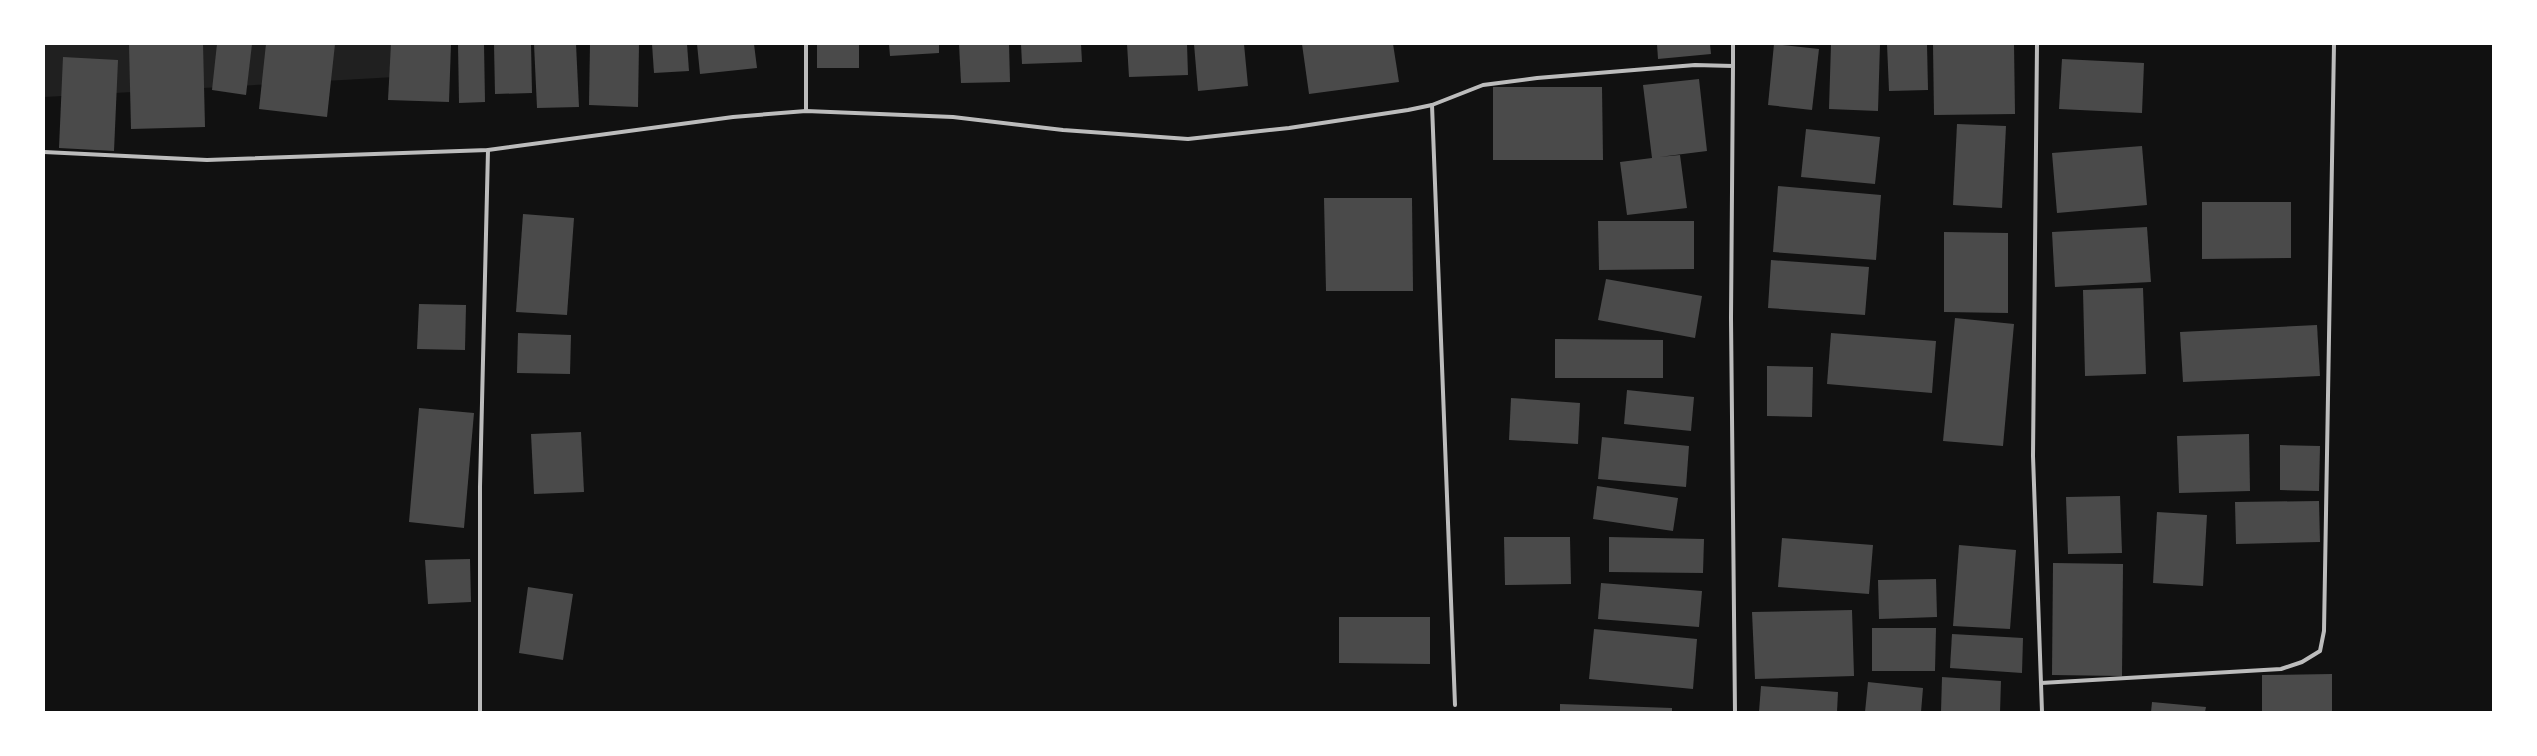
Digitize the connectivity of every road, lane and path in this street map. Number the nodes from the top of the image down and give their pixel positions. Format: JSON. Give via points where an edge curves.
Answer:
{"nodes":[{"id":1,"x":806,"y":44,"type":"edge"},
{"id":2,"x":1733,"y":44,"type":"edge"},
{"id":3,"x":2037,"y":44,"type":"edge"},
{"id":4,"x":2334,"y":44,"type":"edge"},
{"id":5,"x":1733,"y":66,"type":"junction"},
{"id":6,"x":1432,"y":105,"type":"junction"},
{"id":7,"x":806,"y":111,"type":"junction"},
{"id":8,"x":488,"y":150,"type":"junction"},
{"id":9,"x":44,"y":152,"type":"edge"},
{"id":10,"x":2041,"y":683,"type":"junction"},
{"id":11,"x":1455,"y":705,"type":"dead end"},
{"id":12,"x":480,"y":712,"type":"edge"},
{"id":13,"x":1735,"y":712,"type":"edge"},
{"id":14,"x":2042,"y":712,"type":"edge"}],
"edges":[{"from":1,"to":7,"type":"street"},
{"from":2,"to":5,"type":"street"},
{"from":3,"to":10,"type":"street","via":[[2033,456]]},
{"from":4,"to":10,"type":"street","via":[[2324,631],[2320,651],[2302,662],[2282,669]]},
{"from":5,"to":6,"type":"street","via":[[1695,65],[1537,78],[1483,85]]},
{"from":5,"to":13,"type":"street","via":[[1731,318]]},
{"from":6,"to":7,"type":"street","via":[[1289,128],[1188,139],[1063,130],[953,117]]},
{"from":6,"to":11,"type":"street"},
{"from":7,"to":8,"type":"street","via":[[733,117]]},
{"from":8,"to":9,"type":"street","via":[[207,160]]},
{"from":8,"to":12,"type":"street","via":[[480,487]]},
{"from":10,"to":14,"type":"street"}]}
